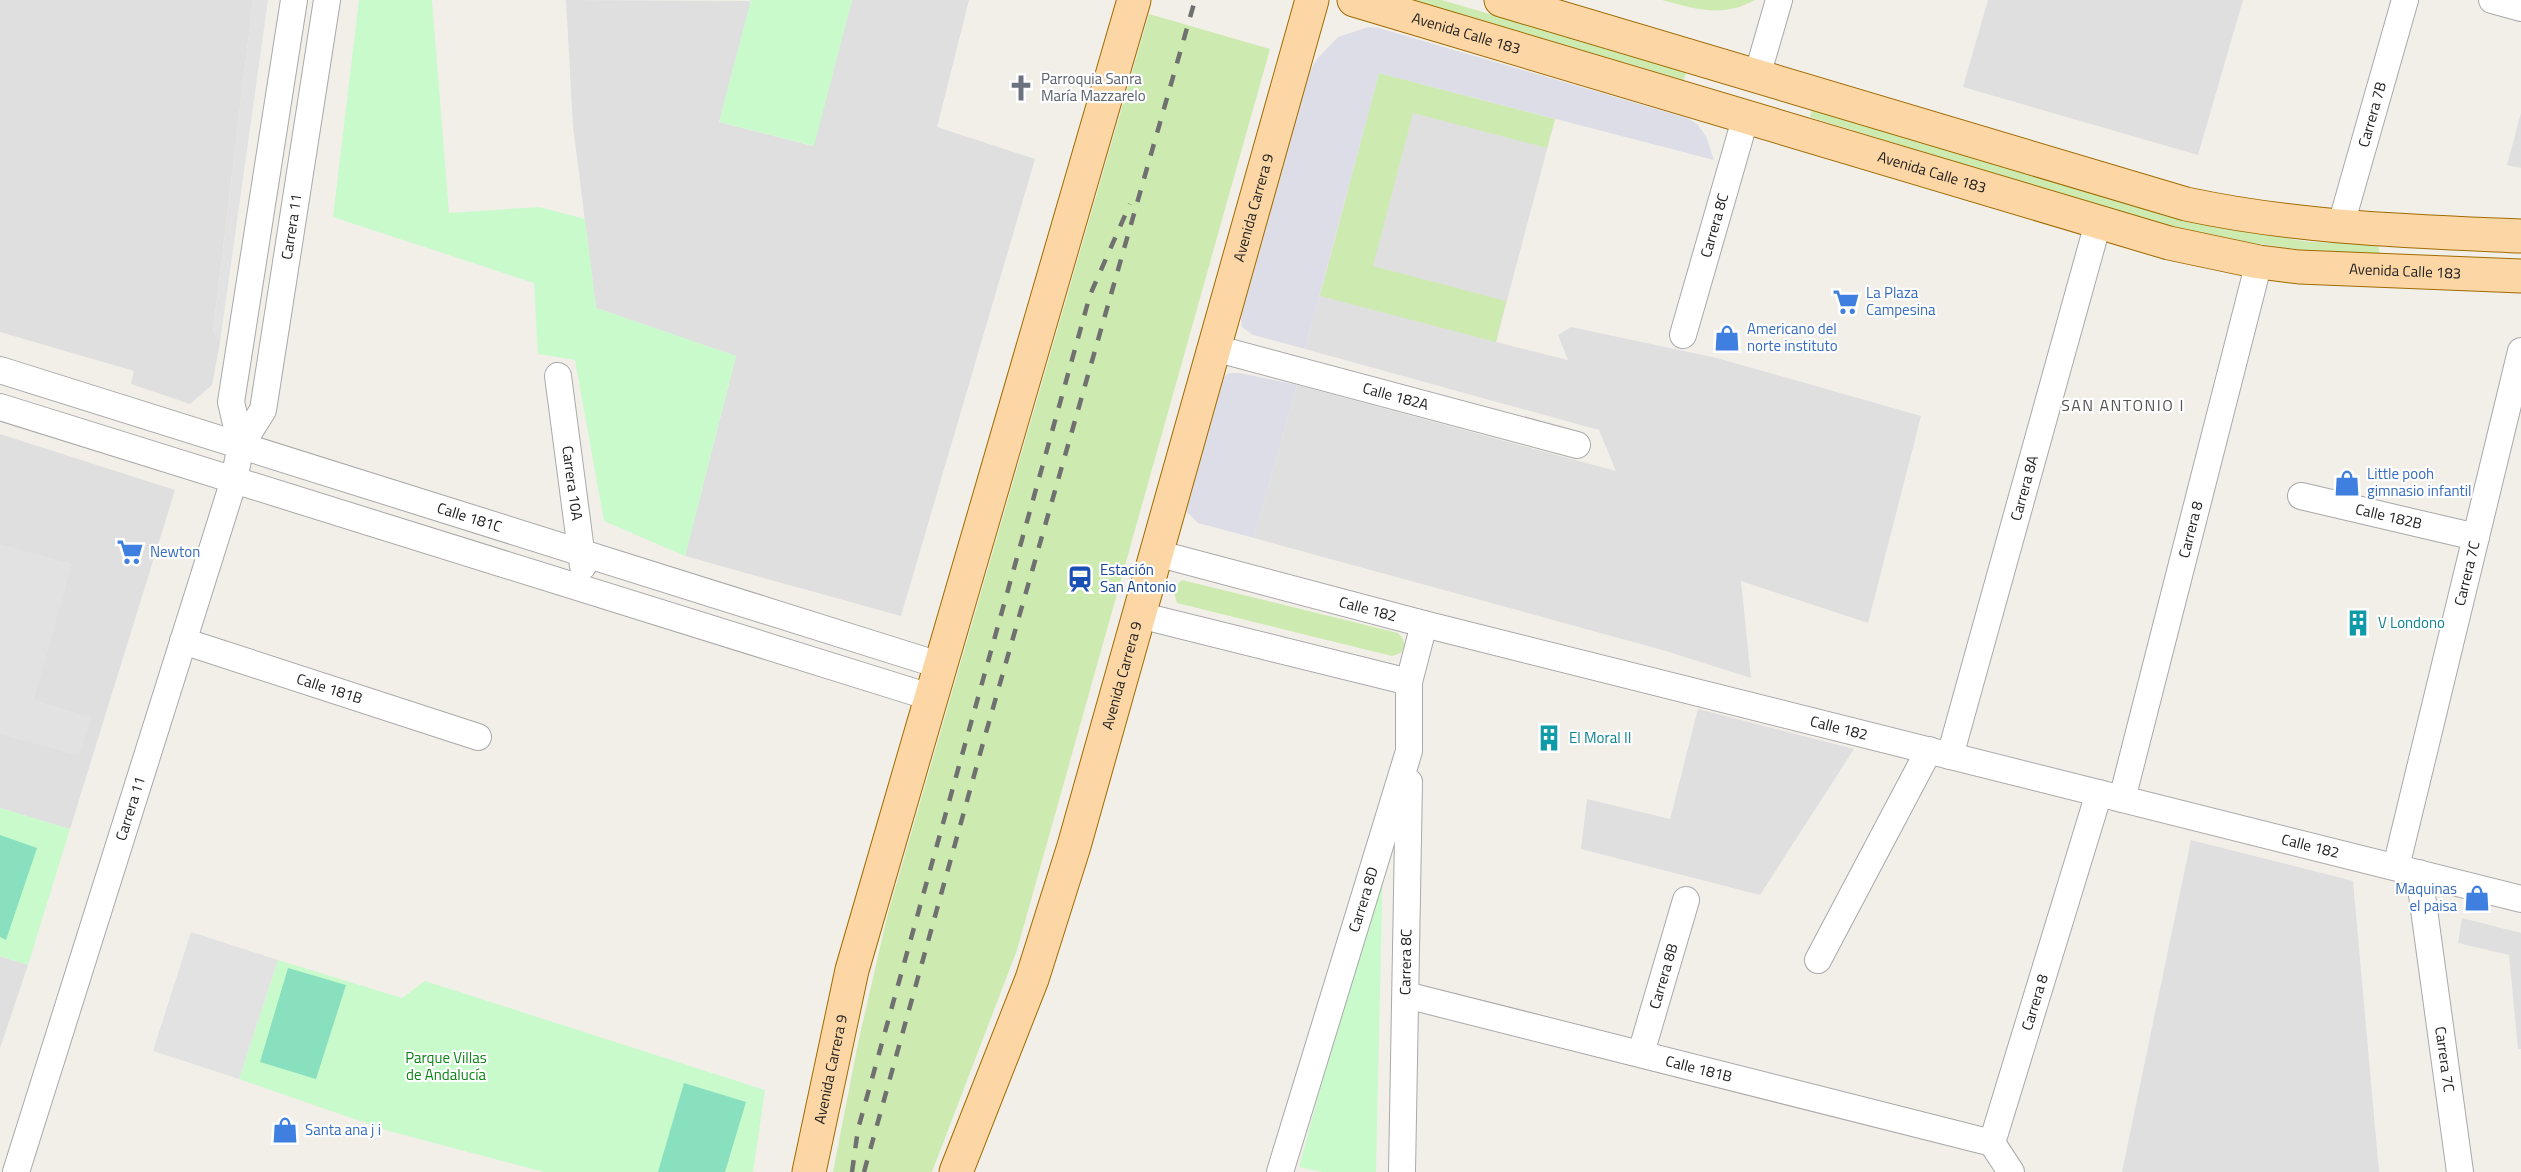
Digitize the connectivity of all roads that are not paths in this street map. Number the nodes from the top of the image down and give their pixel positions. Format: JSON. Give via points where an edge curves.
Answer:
{"nodes":[{"id":1,"x":294,"y":0,"type":"edge"},
{"id":2,"x":327,"y":0,"type":"edge"},
{"id":3,"x":1134,"y":0,"type":"edge"},
{"id":4,"x":1312,"y":0,"type":"edge"},
{"id":5,"x":1354,"y":0,"type":"edge"},
{"id":6,"x":1501,"y":0,"type":"edge"},
{"id":7,"x":1779,"y":0,"type":"edge"},
{"id":8,"x":2405,"y":0,"type":"edge"},
{"id":9,"x":2492,"y":0,"type":"edge"},
{"id":10,"x":2521,"y":8,"type":"edge"},
{"id":11,"x":1757,"y":76,"type":"junction"},
{"id":12,"x":1746,"y":116,"type":"junction"},
{"id":13,"x":2098,"y":223,"type":"junction"},
{"id":14,"x":2340,"y":228,"type":"junction"},
{"id":15,"x":2521,"y":236,"type":"edge"},
{"id":16,"x":2259,"y":262,"type":"junction"},
{"id":17,"x":2521,"y":276,"type":"edge"},
{"id":18,"x":1683,"y":335,"type":"dead end"},
{"id":19,"x":1214,"y":348,"type":"junction"},
{"id":20,"x":2521,"y":351,"type":"edge"},
{"id":21,"x":0,"y":370,"type":"edge"},
{"id":22,"x":558,"y":376,"type":"dead end"},
{"id":23,"x":0,"y":407,"type":"edge"},
{"id":24,"x":1577,"y":445,"type":"dead end"},
{"id":25,"x":241,"y":446,"type":"junction"},
{"id":26,"x":234,"y":480,"type":"junction"},
{"id":27,"x":2301,"y":496,"type":"dead end"},
{"id":28,"x":2476,"y":537,"type":"junction"},
{"id":29,"x":581,"y":552,"type":"junction"},
{"id":30,"x":1156,"y":553,"type":"junction"},
{"id":31,"x":586,"y":590,"type":"junction"},
{"id":32,"x":1139,"y":615,"type":"junction"},
{"id":33,"x":1424,"y":624,"type":"junction"},
{"id":34,"x":183,"y":642,"type":"junction"},
{"id":35,"x":939,"y":665,"type":"junction"},
{"id":36,"x":1409,"y":682,"type":"junction"},
{"id":37,"x":930,"y":697,"type":"junction"},
{"id":38,"x":478,"y":737,"type":"dead end"},
{"id":39,"x":1409,"y":751,"type":"junction"},
{"id":40,"x":1939,"y":753,"type":"junction"},
{"id":41,"x":2111,"y":796,"type":"junction"},
{"id":42,"x":2407,"y":870,"type":"junction"},
{"id":43,"x":2521,"y":899,"type":"edge"},
{"id":44,"x":1686,"y":900,"type":"dead end"},
{"id":45,"x":1818,"y":960,"type":"dead end"},
{"id":46,"x":1406,"y":995,"type":"junction"},
{"id":47,"x":1641,"y":1053,"type":"junction"},
{"id":48,"x":1992,"y":1143,"type":"junction"},
{"id":49,"x":16,"y":1172,"type":"edge"},
{"id":50,"x":809,"y":1172,"type":"edge"},
{"id":51,"x":956,"y":1172,"type":"edge"},
{"id":52,"x":1280,"y":1172,"type":"edge"},
{"id":53,"x":1402,"y":1172,"type":"edge"},
{"id":54,"x":2011,"y":1172,"type":"edge"},
{"id":55,"x":2460,"y":1172,"type":"edge"}],
"edges":[{"from":1,"to":25,"type":"street","name":"Carrera 11","via":[[231,402]]},
{"from":2,"to":25,"type":"street","name":"Carrera 11","via":[[263,410]]},
{"from":3,"to":35,"type":"main road","name":"Avenida Carrera 9"},
{"from":4,"to":19,"type":"main road","name":"Avenida Carrera 9"},
{"from":5,"to":12,"type":"main road","name":"Avenida Calle 183"},
{"from":6,"to":11,"type":"main road"},
{"from":7,"to":11,"type":"street"},
{"from":8,"to":14,"type":"street","name":"Carrera 7B"},
{"from":9,"to":10,"type":"street"},
{"from":11,"to":14,"type":"main road","via":[[2187,204]]},
{"from":12,"to":13,"type":"main road","name":"Avenida Calle 183"},
{"from":12,"to":18,"type":"street","name":"Carrera 8C"},
{"from":13,"to":16,"type":"main road","name":"Avenida Calle 183"},
{"from":13,"to":40,"type":"street","name":"Carrera 8A"},
{"from":14,"to":15,"type":"main road"},
{"from":16,"to":17,"type":"main road","name":"Avenida Calle 183","via":[[2341,270]]},
{"from":16,"to":41,"type":"street","name":"Carrera 8"},
{"from":19,"to":24,"type":"street","name":"Calle 182A"},
{"from":19,"to":30,"type":"main road","name":"Avenida Carrera 9"},
{"from":20,"to":28,"type":"street","name":"Carrera 7C"},
{"from":21,"to":25,"type":"street","name":"Calle 181C"},
{"from":22,"to":29,"type":"street","name":"Carrera 10A"},
{"from":23,"to":26,"type":"street"},
{"from":25,"to":26,"type":"street","name":"Carrera 11"},
{"from":25,"to":29,"type":"street","name":"Calle 181C"},
{"from":26,"to":31,"type":"street"},
{"from":26,"to":34,"type":"street","name":"Carrera 11"},
{"from":27,"to":28,"type":"street","name":"Calle 182B"},
{"from":28,"to":42,"type":"street","name":"Carrera 7C"},
{"from":29,"to":31,"type":"street","name":"Carrera 10A"},
{"from":29,"to":35,"type":"street","name":"Calle 181C"},
{"from":30,"to":32,"type":"main road","name":"Avenida Carrera 9"},
{"from":30,"to":33,"type":"street","name":"Calle 182"},
{"from":31,"to":37,"type":"street"},
{"from":32,"to":36,"type":"street"},
{"from":32,"to":51,"type":"main road","name":"Avenida Carrera 9","via":[[1032,979]]},
{"from":33,"to":36,"type":"street","name":"Carrera 8D"},
{"from":33,"to":40,"type":"street","name":"Calle 182"},
{"from":34,"to":38,"type":"street","name":"Calle 181B"},
{"from":34,"to":49,"type":"street","name":"Carrera 11"},
{"from":35,"to":37,"type":"main road","name":"Avenida Carrera 9"},
{"from":36,"to":39,"type":"street","name":"Carrera 8D"},
{"from":37,"to":50,"type":"main road","name":"Avenida Carrera 9","via":[[852,970]]},
{"from":39,"to":46,"type":"street","name":"Carrera 8C"},
{"from":39,"to":52,"type":"street","name":"Carrera 8D"},
{"from":40,"to":41,"type":"street","name":"Calle 182"},
{"from":40,"to":45,"type":"street","name":"Carrera 8A"},
{"from":41,"to":42,"type":"street","name":"Calle 182"},
{"from":41,"to":48,"type":"street","name":"Carrera 8"},
{"from":42,"to":43,"type":"street","name":"Calle 182"},
{"from":42,"to":55,"type":"street","name":"Carrera 7C"},
{"from":44,"to":47,"type":"street","name":"Carrera 8B"},
{"from":46,"to":47,"type":"street","name":"Calle 181B"},
{"from":46,"to":53,"type":"street","name":"Carrera 8C"},
{"from":47,"to":48,"type":"street","name":"Calle 181B"},
{"from":48,"to":54,"type":"street"}]}
